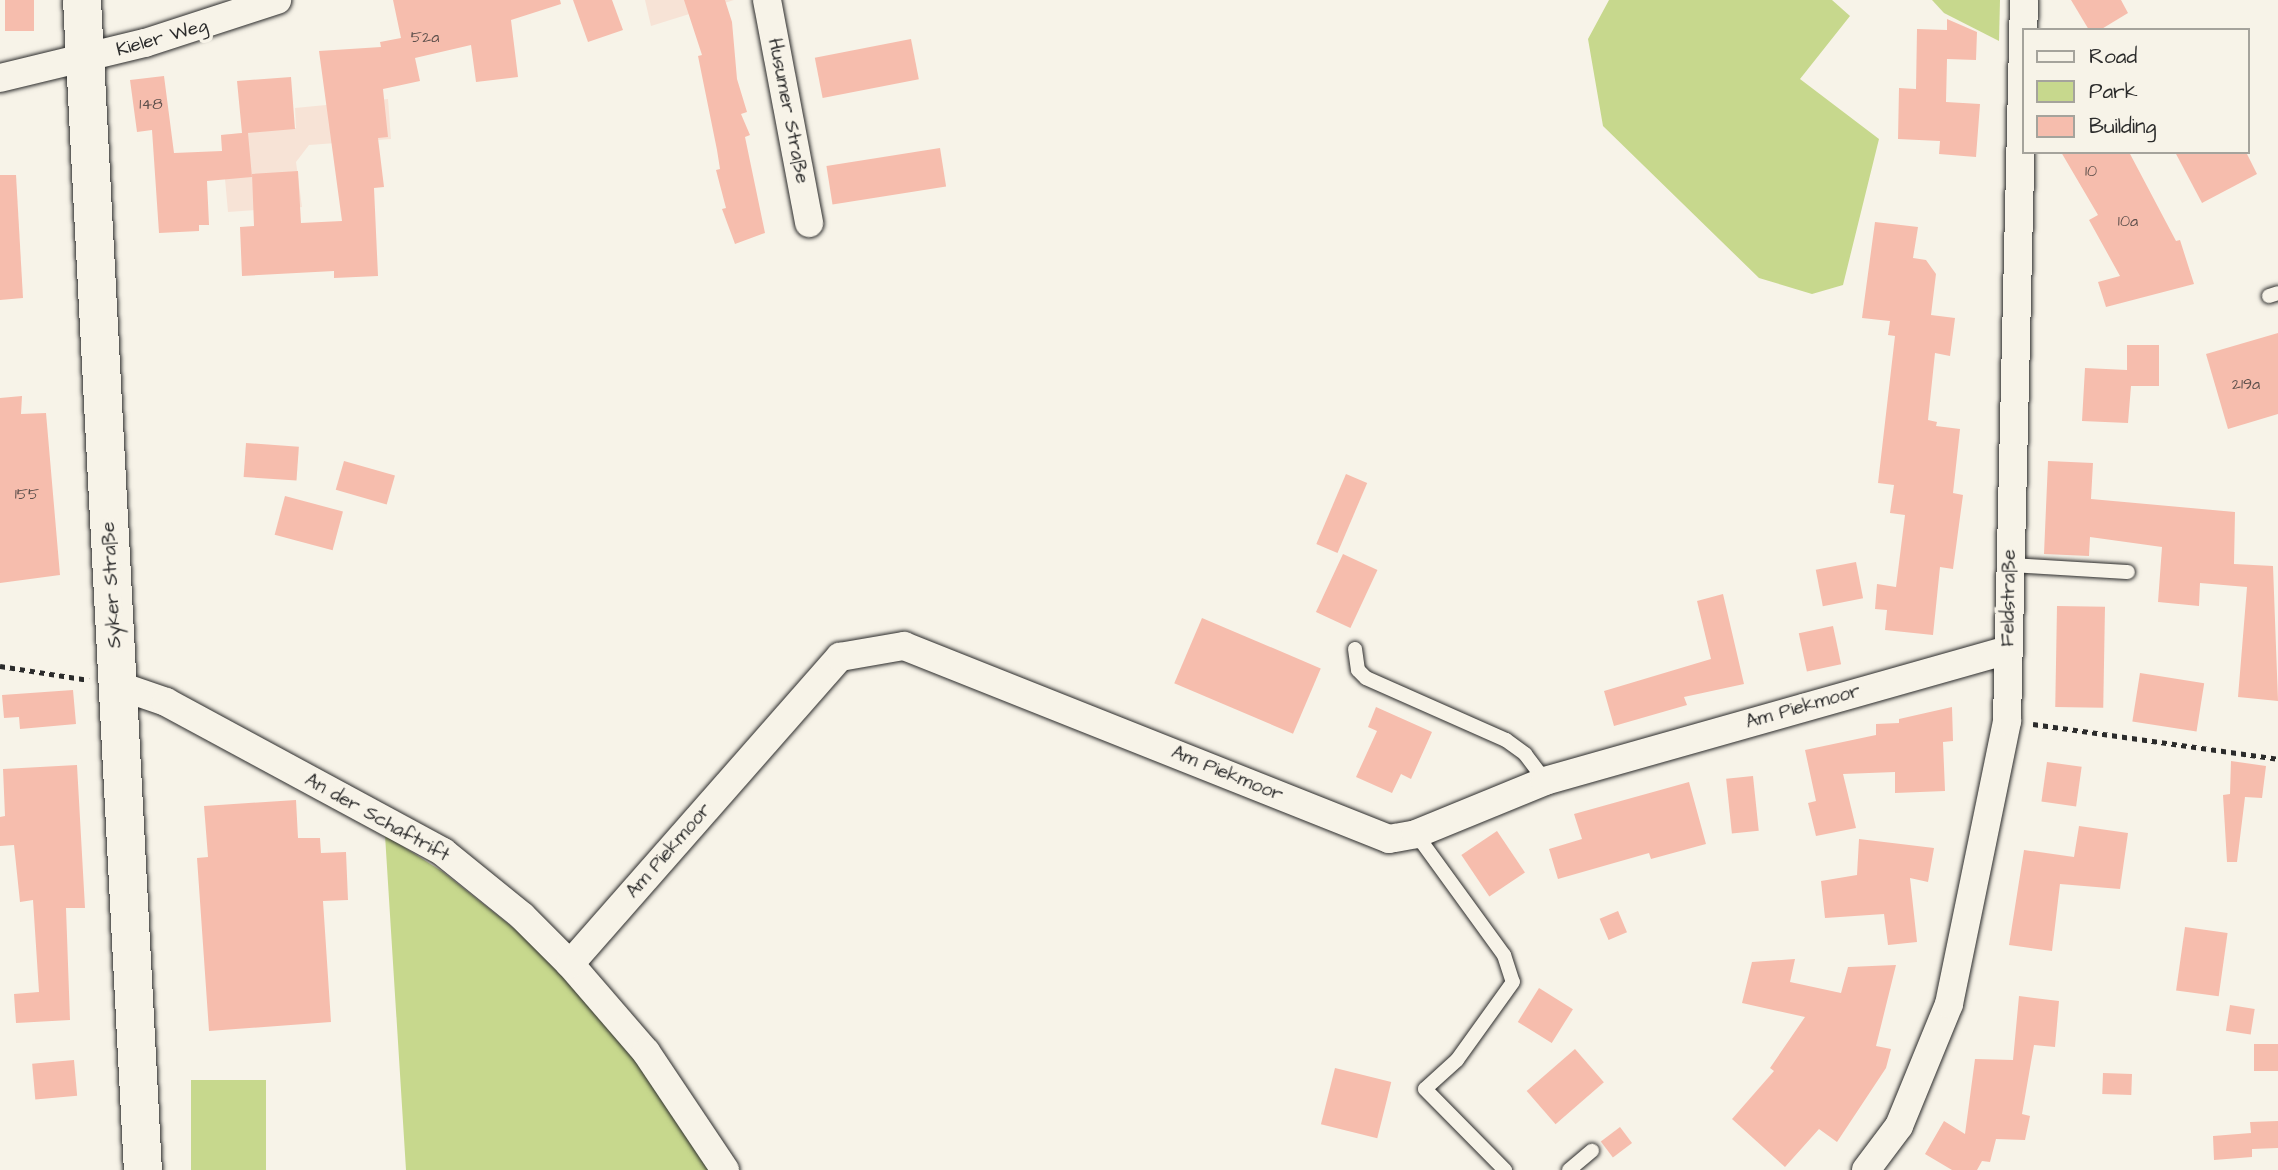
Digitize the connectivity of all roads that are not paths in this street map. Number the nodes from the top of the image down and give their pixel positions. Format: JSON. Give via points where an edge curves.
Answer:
{"nodes":[{"id":1,"x":82,"y":0,"type":"edge"},
{"id":2,"x":277,"y":0,"type":"edge"},
{"id":3,"x":767,"y":0,"type":"edge"},
{"id":4,"x":2024,"y":0,"type":"edge"},
{"id":5,"x":2023,"y":28,"type":"edge"},
{"id":6,"x":85,"y":60,"type":"junction"},
{"id":7,"x":0,"y":78,"type":"edge"},
{"id":8,"x":2022,"y":81,"type":"edge"},
{"id":9,"x":809,"y":223,"type":"dead end"},
{"id":10,"x":2010,"y":565,"type":"junction"},
{"id":11,"x":2128,"y":572,"type":"dead end"},
{"id":12,"x":1355,"y":649,"type":"dead end"},
{"id":13,"x":2008,"y":650,"type":"junction"},
{"id":14,"x":117,"y":685,"type":"junction"},
{"id":15,"x":1545,"y":781,"type":"junction"},
{"id":16,"x":1416,"y":834,"type":"junction"},
{"id":17,"x":570,"y":964,"type":"junction"},
{"id":18,"x":1592,"y":1151,"type":"dead end"},
{"id":19,"x":143,"y":1170,"type":"edge"},
{"id":20,"x":726,"y":1170,"type":"edge"},
{"id":21,"x":1505,"y":1170,"type":"edge"},
{"id":22,"x":1569,"y":1170,"type":"edge"},
{"id":23,"x":1866,"y":1170,"type":"edge"}],
"edges":[{"from":1,"to":6,"type":"main road","name":"Syker Straße"},
{"from":2,"to":6,"type":"street","name":"Kieler Weg","via":[[223,21]]},
{"from":3,"to":9,"type":"street","name":"Husumer Straße"},
{"from":4,"to":5,"type":"street","name":"Feldstraße"},
{"from":6,"to":7,"type":"street","name":"Kieler Weg"},
{"from":6,"to":14,"type":"main road","name":"Syker Straße"},
{"from":8,"to":10,"type":"street","name":"Feldstraße"},
{"from":10,"to":11,"type":"lane"},
{"from":10,"to":13,"type":"street","name":"Feldstraße"},
{"from":12,"to":15,"type":"lane","via":[[1358,670],[1366,678],[1506,740]]},
{"from":13,"to":15,"type":"street","name":"Am Piekmoor"},
{"from":13,"to":23,"type":"street","name":"Feldstraße","via":[[2007,721],[1950,1004],[1899,1126]]},
{"from":14,"to":17,"type":"street","name":"An der Schaftrift","via":[[166,702],[443,852],[522,916]]},
{"from":14,"to":19,"type":"main road","name":"Syker Straße"},
{"from":15,"to":16,"type":"street","name":"Am Piekmoor"},
{"from":16,"to":17,"type":"street","name":"Am Piekmoor","via":[[1389,839],[904,646],[839,657]]},
{"from":16,"to":21,"type":"lane","via":[[1504,955],[1513,982],[1457,1060],[1425,1089]]},
{"from":17,"to":20,"type":"street","name":"An der Schaftrift","via":[[646,1052]]},
{"from":18,"to":22,"type":"lane"}]}
